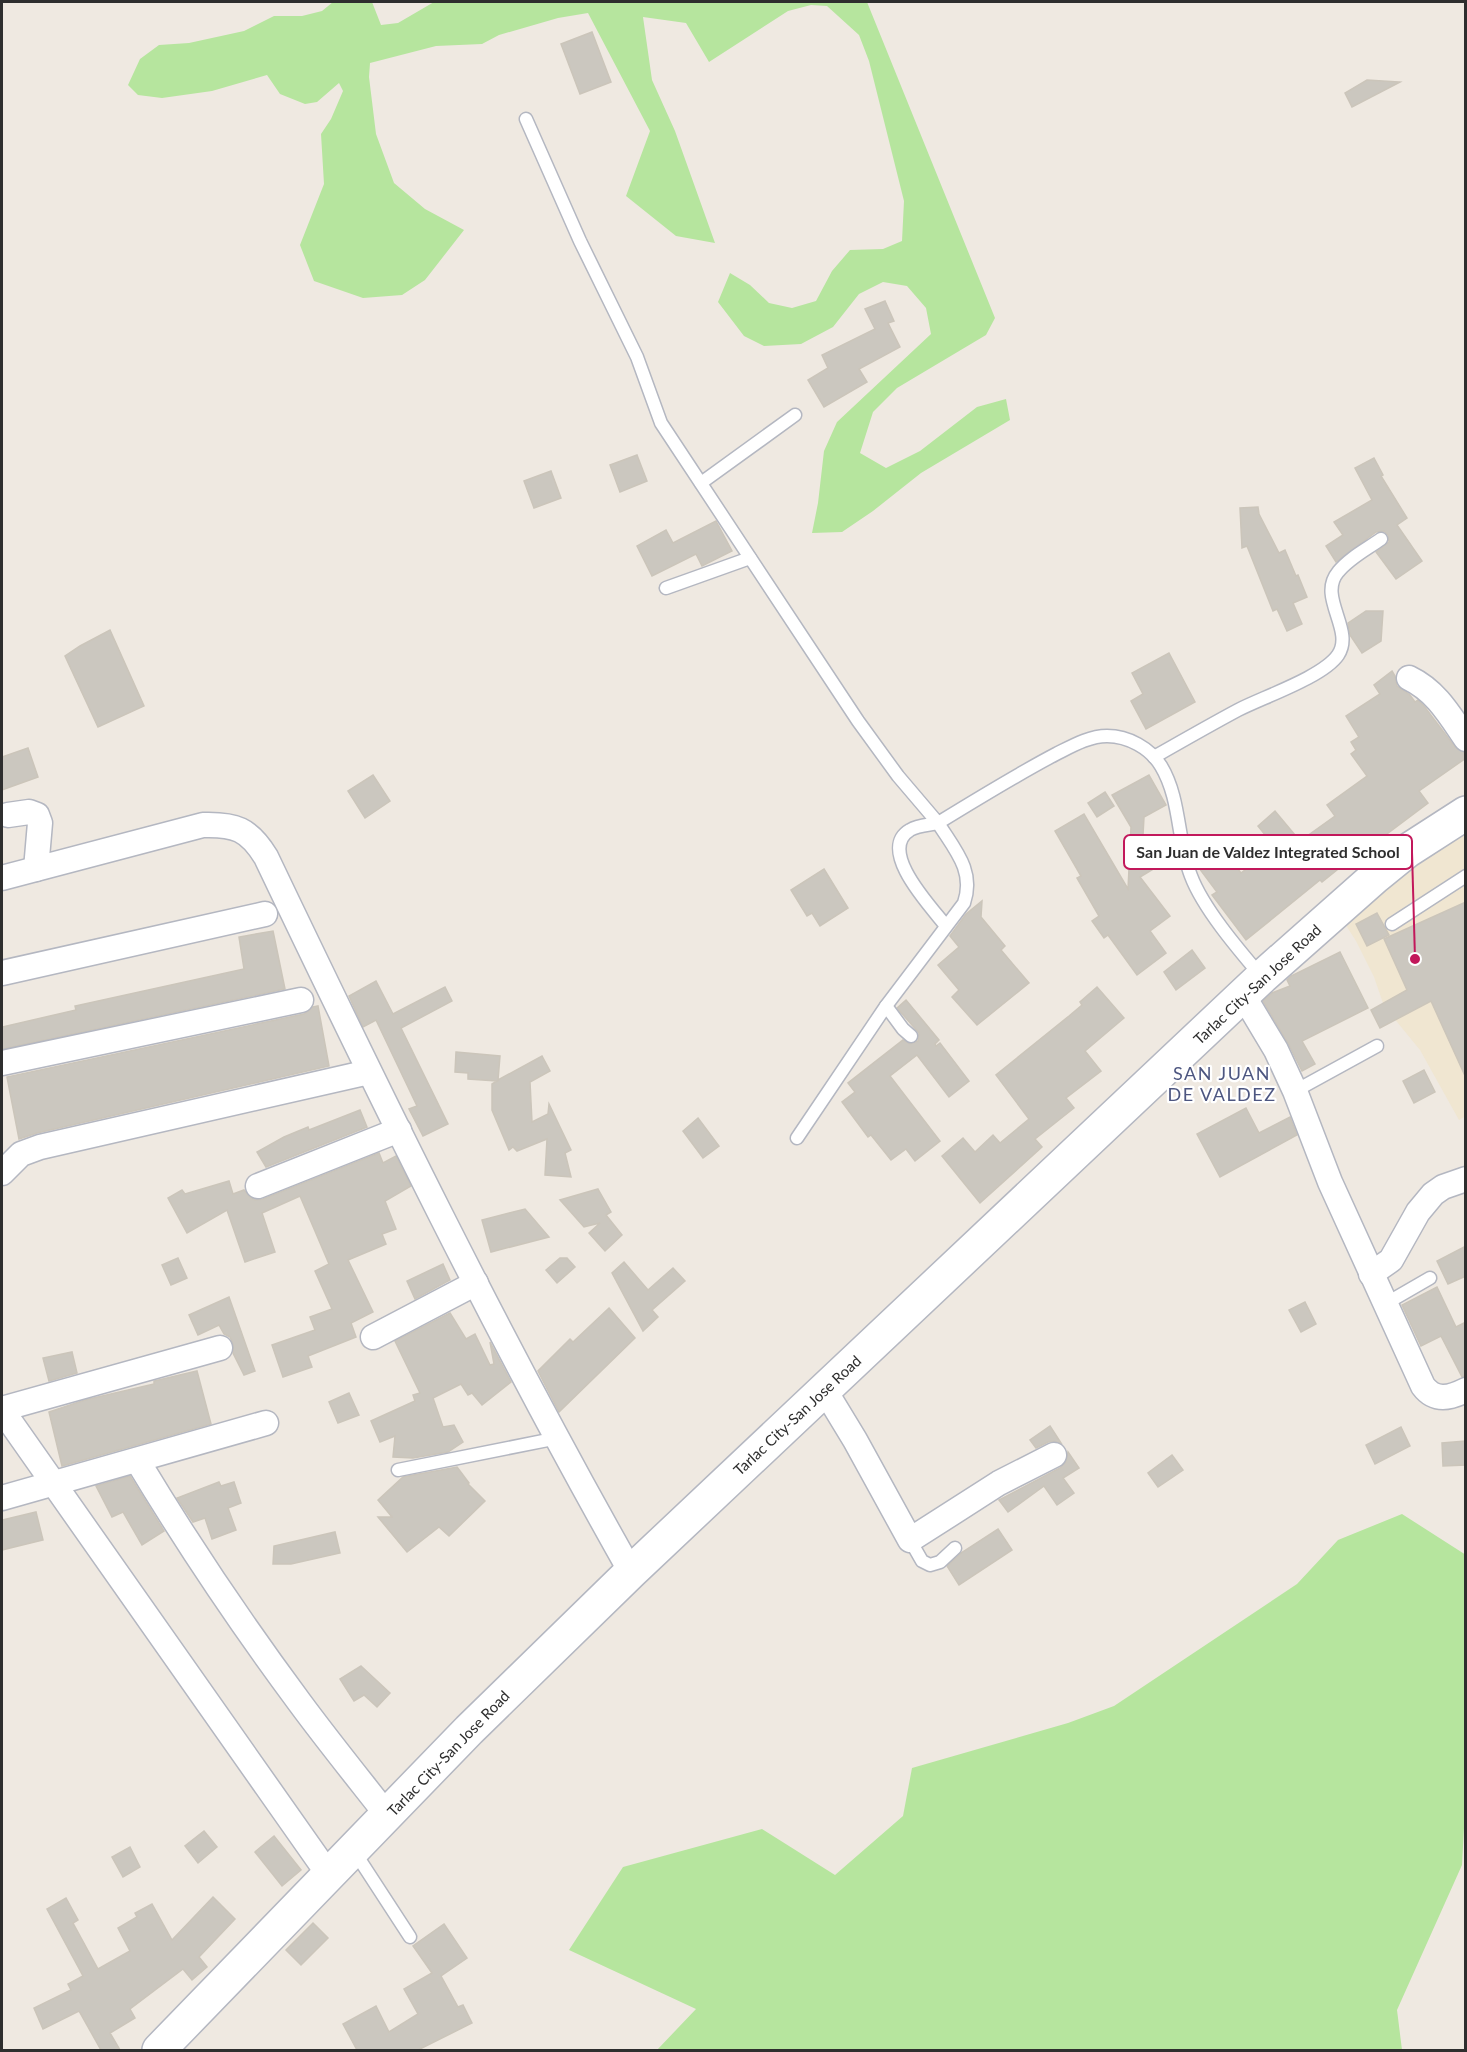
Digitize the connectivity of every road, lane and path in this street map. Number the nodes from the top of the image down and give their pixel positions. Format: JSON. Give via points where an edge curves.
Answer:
{"nodes":[{"id":1,"x":526,"y":119,"type":"dead end"},
{"id":2,"x":795,"y":415,"type":"dead end"},
{"id":3,"x":701,"y":483,"type":"junction"},
{"id":4,"x":1381,"y":539,"type":"dead end"},
{"id":5,"x":750,"y":558,"type":"junction"},
{"id":6,"x":666,"y":588,"type":"dead end"},
{"id":7,"x":1409,"y":678,"type":"dead end"},
{"id":8,"x":1466,"y":739,"type":"edge"},
{"id":9,"x":1154,"y":757,"type":"junction"},
{"id":10,"x":1466,"y":813,"type":"edge"},
{"id":11,"x":8,"y":815,"type":"dead end"},
{"id":12,"x":938,"y":823,"type":"junction"},
{"id":13,"x":36,"y":869,"type":"junction"},
{"id":14,"x":1466,"y":876,"type":"edge"},
{"id":15,"x":2,"y":878,"type":"edge"},
{"id":16,"x":266,"y":914,"type":"dead end"},
{"id":17,"x":1392,"y":924,"type":"dead end"},
{"id":18,"x":946,"y":926,"type":"junction"},
{"id":19,"x":2,"y":973,"type":"edge"},
{"id":20,"x":1252,"y":986,"type":"junction"},
{"id":21,"x":301,"y":1000,"type":"dead end"},
{"id":22,"x":886,"y":1006,"type":"junction"},
{"id":23,"x":911,"y":1036,"type":"dead end"},
{"id":24,"x":1377,"y":1046,"type":"dead end"},
{"id":25,"x":2,"y":1063,"type":"edge"},
{"id":26,"x":369,"y":1072,"type":"junction"},
{"id":27,"x":1295,"y":1091,"type":"junction"},
{"id":28,"x":399,"y":1130,"type":"junction"},
{"id":29,"x":797,"y":1138,"type":"dead end"},
{"id":30,"x":2,"y":1173,"type":"edge"},
{"id":31,"x":1466,"y":1179,"type":"edge"},
{"id":32,"x":258,"y":1186,"type":"dead end"},
{"id":33,"x":1371,"y":1274,"type":"junction"},
{"id":34,"x":1430,"y":1278,"type":"dead end"},
{"id":35,"x":476,"y":1283,"type":"junction"},
{"id":36,"x":1385,"y":1304,"type":"junction"},
{"id":37,"x":374,"y":1337,"type":"dead end"},
{"id":38,"x":219,"y":1348,"type":"dead end"},
{"id":39,"x":824,"y":1389,"type":"junction"},
{"id":40,"x":1466,"y":1390,"type":"edge"},
{"id":41,"x":2,"y":1409,"type":"edge"},
{"id":42,"x":266,"y":1422,"type":"dead end"},
{"id":43,"x":558,"y":1438,"type":"junction"},
{"id":44,"x":1054,"y":1455,"type":"dead end"},
{"id":45,"x":137,"y":1460,"type":"junction"},
{"id":46,"x":398,"y":1470,"type":"dead end"},
{"id":47,"x":53,"y":1484,"type":"junction"},
{"id":48,"x":2,"y":1498,"type":"edge"},
{"id":49,"x":910,"y":1540,"type":"junction"},
{"id":50,"x":955,"y":1548,"type":"dead end"},
{"id":51,"x":631,"y":1572,"type":"junction"},
{"id":52,"x":387,"y":1815,"type":"junction"},
{"id":53,"x":354,"y":1850,"type":"junction"},
{"id":54,"x":329,"y":1875,"type":"junction"},
{"id":55,"x":410,"y":1937,"type":"dead end"},
{"id":56,"x":159,"y":2050,"type":"edge"}],
"edges":[{"from":1,"to":3,"type":"lane","via":[[637,357],[656,415]]},
{"from":2,"to":3,"type":"lane"},
{"from":3,"to":5,"type":"lane"},
{"from":4,"to":9,"type":"lane","via":[[1346,563],[1332,581],[1332,599],[1342,640],[1337,657],[1310,676],[1238,710]]},
{"from":5,"to":6,"type":"lane"},
{"from":5,"to":12,"type":"lane","via":[[879,750]]},
{"from":7,"to":8,"type":"street","via":[[1440,701]]},
{"from":9,"to":12,"type":"lane","via":[[1122,738],[1107,736],[1080,742],[1030,767]]},
{"from":9,"to":20,"type":"lane","via":[[1172,792],[1191,877],[1237,948]]},
{"from":10,"to":20,"type":"main road","name":"Tarlac City-San Jose Road","via":[[1391,864]]},
{"from":11,"to":13,"type":"street","via":[[37,815],[40,823]]},
{"from":12,"to":18,"type":"lane","via":[[965,868],[968,885],[964,903]]},
{"from":12,"to":18,"type":"lane","via":[[909,831],[900,852],[906,873]]},
{"from":13,"to":15,"type":"street"},
{"from":13,"to":26,"type":"street","via":[[203,825],[228,825],[246,833],[266,857]]},
{"from":14,"to":17,"type":"lane"},
{"from":16,"to":19,"type":"street"},
{"from":18,"to":22,"type":"lane"},
{"from":20,"to":27,"type":"street"},
{"from":20,"to":39,"type":"main road","name":"Tarlac City-San Jose Road"},
{"from":21,"to":25,"type":"street"},
{"from":22,"to":23,"type":"lane"},
{"from":22,"to":29,"type":"lane"},
{"from":24,"to":27,"type":"lane"},
{"from":26,"to":28,"type":"street"},
{"from":26,"to":30,"type":"street","via":[[40,1147],[21,1154]]},
{"from":27,"to":33,"type":"street"},
{"from":28,"to":32,"type":"street"},
{"from":28,"to":35,"type":"street"},
{"from":31,"to":33,"type":"street","via":[[1433,1194],[1391,1260]]},
{"from":33,"to":36,"type":"street"},
{"from":34,"to":36,"type":"lane"},
{"from":35,"to":37,"type":"street"},
{"from":35,"to":43,"type":"street"},
{"from":36,"to":40,"type":"street","via":[[1427,1391],[1440,1398]]},
{"from":38,"to":41,"type":"street"},
{"from":39,"to":49,"type":"street"},
{"from":39,"to":51,"type":"main road","name":"Tarlac City-San Jose Road"},
{"from":41,"to":47,"type":"street"},
{"from":42,"to":45,"type":"street"},
{"from":43,"to":46,"type":"lane"},
{"from":43,"to":51,"type":"street"},
{"from":44,"to":49,"type":"street","via":[[999,1483]]},
{"from":45,"to":47,"type":"street"},
{"from":45,"to":52,"type":"street","via":[[243,1623]]},
{"from":47,"to":48,"type":"street"},
{"from":47,"to":54,"type":"street"},
{"from":49,"to":50,"type":"lane","via":[[922,1561],[930,1564],[940,1562]]},
{"from":51,"to":52,"type":"main road","name":"Tarlac City-San Jose Road"},
{"from":52,"to":53,"type":"main road","name":"Tarlac City-San Jose Road"},
{"from":53,"to":54,"type":"main road","name":"Tarlac City-San Jose Road"},
{"from":53,"to":55,"type":"lane"},
{"from":54,"to":56,"type":"main road","name":"Tarlac City-San Jose Road"}]}
